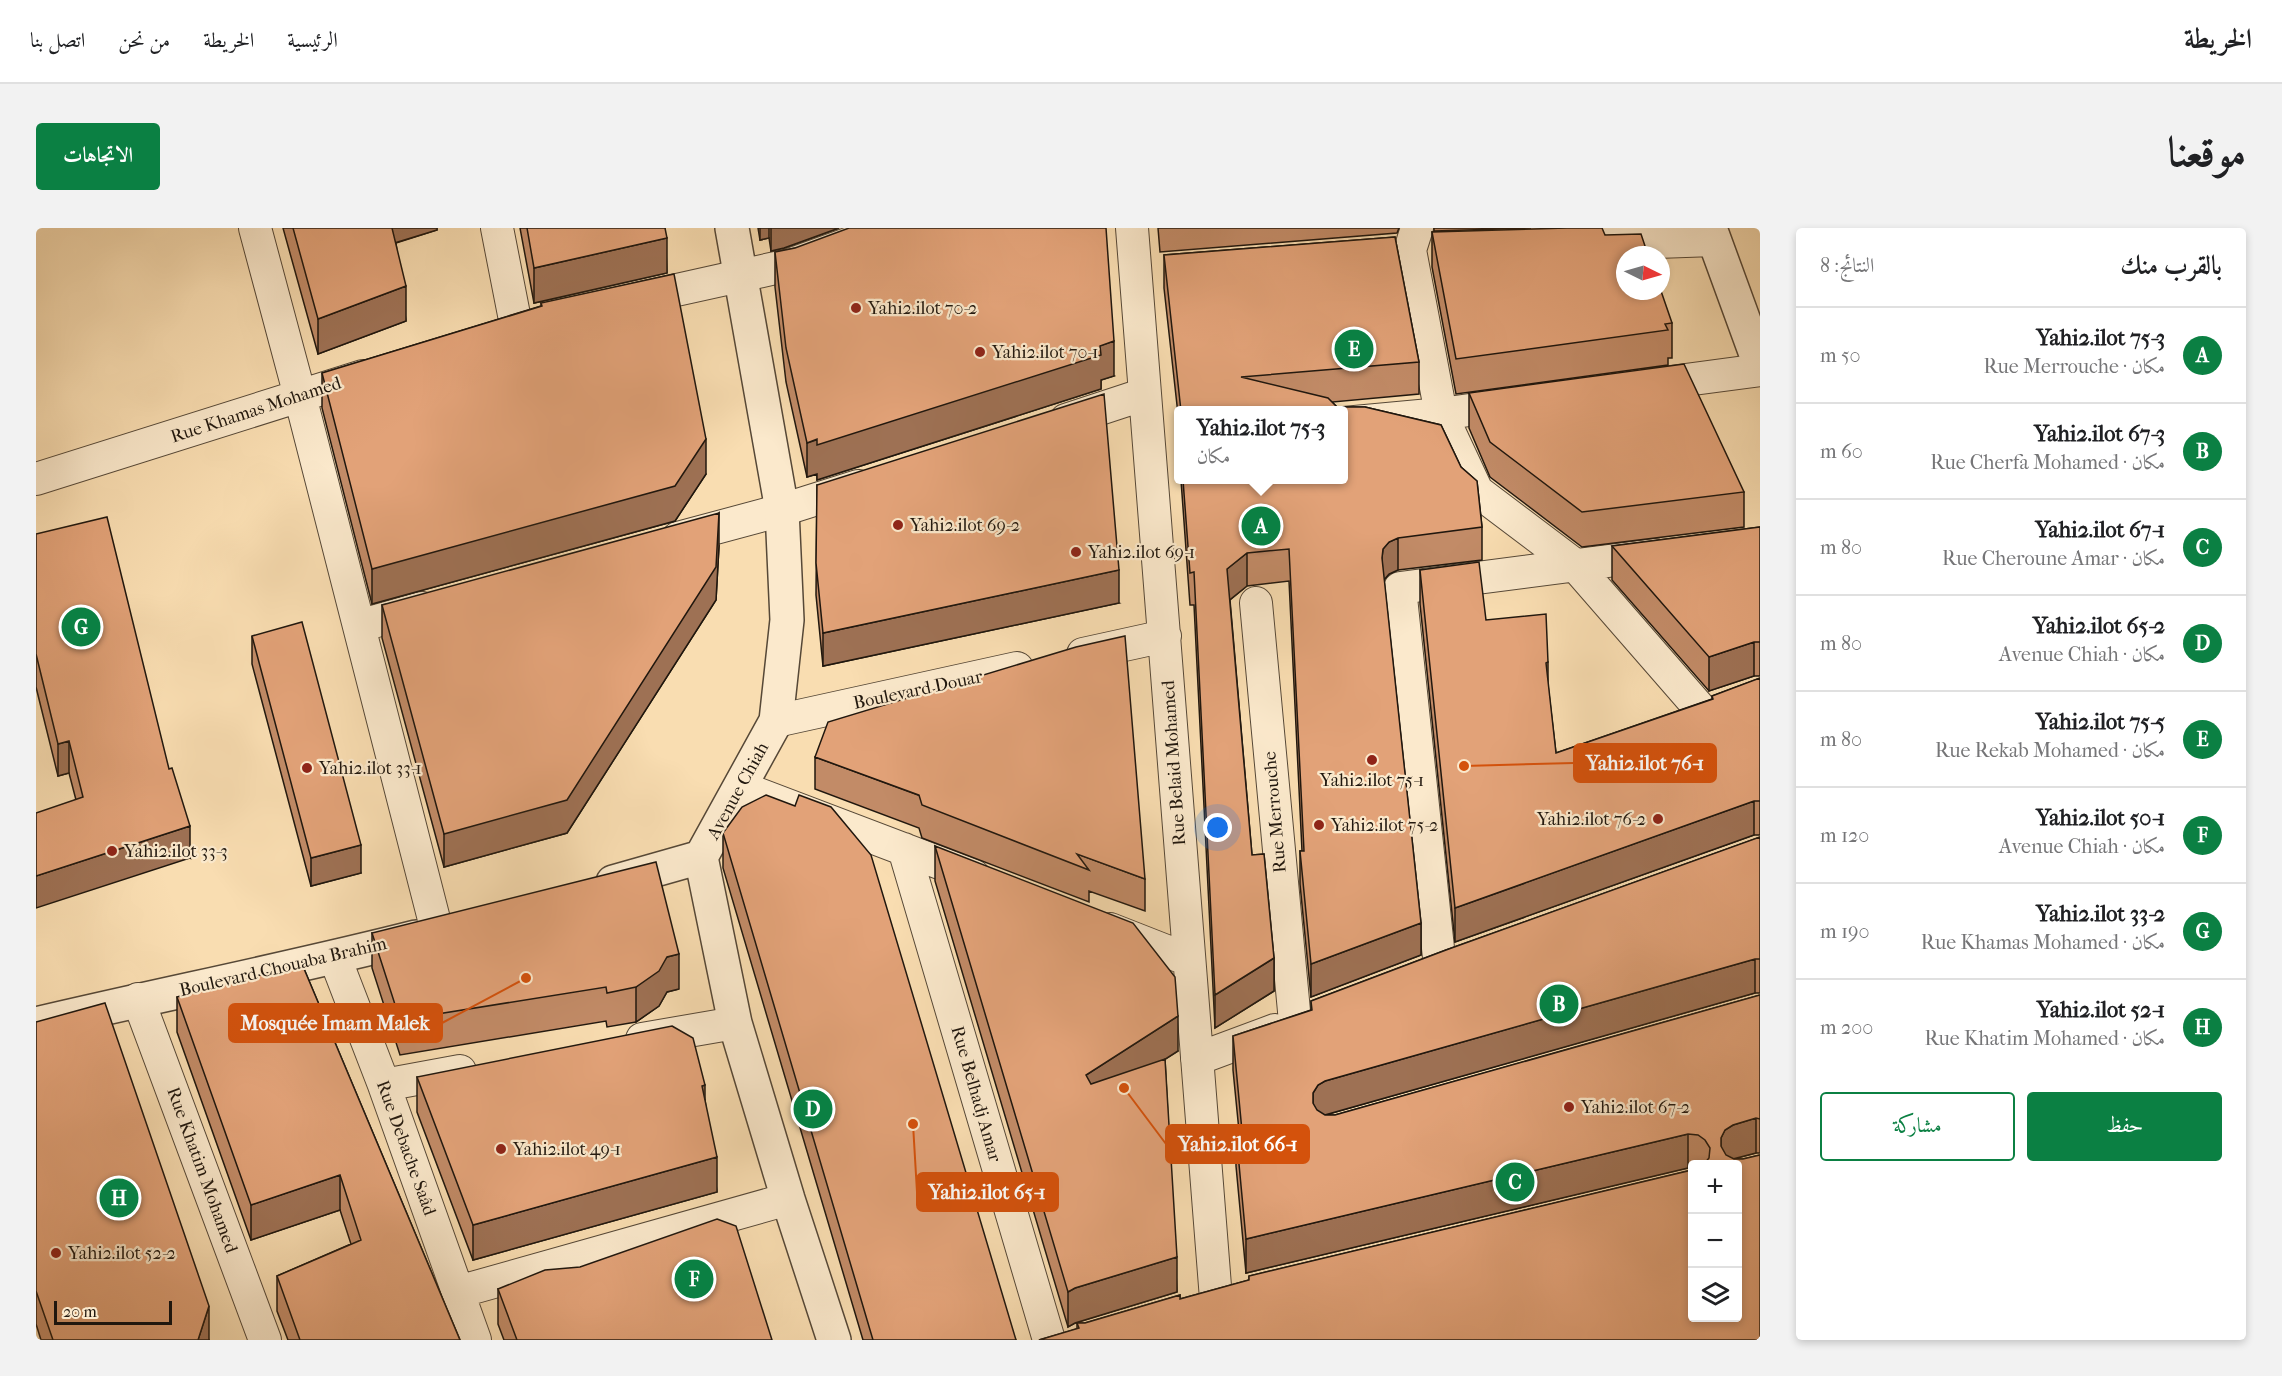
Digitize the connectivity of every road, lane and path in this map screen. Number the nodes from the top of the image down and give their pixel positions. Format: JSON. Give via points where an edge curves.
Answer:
{"nodes":[{"id":1,"x":255,"y":228,"type":"edge"},
{"id":2,"x":497,"y":228,"type":"edge"},
{"id":3,"x":732,"y":228,"type":"edge"},
{"id":4,"x":892,"y":228,"type":"edge"},
{"id":5,"x":1132,"y":228,"type":"edge"},
{"id":6,"x":1712,"y":234,"type":"edge"},
{"id":7,"x":841,"y":237,"type":"edge"},
{"id":8,"x":1404,"y":243,"type":"edge"},
{"id":9,"x":1574,"y":245,"type":"edge"},
{"id":10,"x":1445,"y":249,"type":"edge"},
{"id":11,"x":741,"y":276,"type":"junction"},
{"id":12,"x":606,"y":306,"type":"edge"},
{"id":13,"x":516,"y":326,"type":"edge"},
{"id":14,"x":1760,"y":365,"type":"edge"},
{"id":15,"x":391,"y":366,"type":"edge"},
{"id":16,"x":1760,"y":370,"type":"edge"},
{"id":17,"x":1618,"y":389,"type":"edge"},
{"id":18,"x":1145,"y":394,"type":"junction"},
{"id":19,"x":300,"y":396,"type":"junction"},
{"id":20,"x":1536,"y":401,"type":"edge"},
{"id":21,"x":1441,"y":414,"type":"junction"},
{"id":22,"x":1348,"y":423,"type":"edge"},
{"id":23,"x":1043,"y":427,"type":"edge"},
{"id":24,"x":884,"y":478,"type":"edge"},
{"id":25,"x":36,"y":479,"type":"edge"},
{"id":26,"x":782,"y":510,"type":"junction"},
{"id":27,"x":656,"y":544,"type":"edge"},
{"id":28,"x":1679,"y":552,"type":"edge"},
{"id":29,"x":1575,"y":565,"type":"junction"},
{"id":30,"x":451,"y":601,"type":"edge"},
{"id":31,"x":1256,"y":603,"type":"dead end"},
{"id":32,"x":359,"y":626,"type":"junction"},
{"id":33,"x":1165,"y":636,"type":"junction"},
{"id":34,"x":776,"y":722,"type":"junction"},
{"id":35,"x":1672,"y":723,"type":"edge"},
{"id":36,"x":740,"y":787,"type":"junction"},
{"id":37,"x":904,"y":849,"type":"junction"},
{"id":38,"x":701,"y":857,"type":"junction"},
{"id":39,"x":1002,"y":887,"type":"edge"},
{"id":40,"x":586,"y":889,"type":"edge"},
{"id":41,"x":1079,"y":917,"type":"edge"},
{"id":42,"x":448,"y":928,"type":"joint"},
{"id":43,"x":335,"y":958,"type":"junction"},
{"id":44,"x":1189,"y":960,"type":"junction"},
{"id":45,"x":1440,"y":967,"type":"edge"},
{"id":46,"x":138,"y":999,"type":"junction"},
{"id":47,"x":735,"y":1023,"type":"junction"},
{"id":48,"x":36,"y":1024,"type":"edge"},
{"id":49,"x":618,"y":1043,"type":"edge"},
{"id":50,"x":1197,"y":1059,"type":"junction"},
{"id":51,"x":489,"y":1066,"type":"edge"},
{"id":52,"x":384,"y":1085,"type":"junction"},
{"id":53,"x":788,"y":1199,"type":"junction"},
{"id":54,"x":458,"y":1292,"type":"junction"},
{"id":55,"x":1216,"y":1299,"type":"edge"},
{"id":56,"x":265,"y":1340,"type":"edge"},
{"id":57,"x":475,"y":1340,"type":"edge"},
{"id":58,"x":834,"y":1340,"type":"edge"},
{"id":59,"x":1049,"y":1340,"type":"edge"}],
"edges":[{"from":1,"to":19,"type":"street"},
{"from":2,"to":13,"type":"street"},
{"from":3,"to":11,"type":"street","name":"Avenue Chiah"},
{"from":4,"to":7,"type":"street"},
{"from":5,"to":18,"type":"street","name":"Rue Belaid Mohamed","via":[[1147,271]]},
{"from":6,"to":9,"type":"street"},
{"from":6,"to":14,"type":"street"},
{"from":7,"to":11,"type":"street","via":[[789,265]]},
{"from":8,"to":10,"type":"street"},
{"from":8,"to":21,"type":"street"},
{"from":11,"to":12,"type":"street"},
{"from":11,"to":26,"type":"street","name":"Avenue Chiah"},
{"from":15,"to":19,"type":"street","name":"Rue Khamas Mohamed"},
{"from":16,"to":17,"type":"street"},
{"from":18,"to":23,"type":"street"},
{"from":18,"to":33,"type":"street","name":"Rue Belaid Mohamed"},
{"from":19,"to":25,"type":"street","name":"Rue Khamas Mohamed"},
{"from":19,"to":32,"type":"street"},
{"from":20,"to":21,"type":"street"},
{"from":21,"to":22,"type":"street"},
{"from":21,"to":29,"type":"street","via":[[1477,491]]},
{"from":24,"to":26,"type":"street"},
{"from":26,"to":27,"type":"street"},
{"from":26,"to":34,"type":"street","name":"Avenue Chiah","via":[[787,620]]},
{"from":28,"to":29,"type":"street"},
{"from":29,"to":35,"type":"street","via":[[1715,708]]},
{"from":29,"to":45,"type":"street","via":[[1400,588]]},
{"from":30,"to":32,"type":"street"},
{"from":31,"to":50,"type":"street","name":"Rue Merrouche","via":[[1306,1018]]},
{"from":32,"to":42,"type":"street"},
{"from":33,"to":34,"type":"street","name":"Boulevard Douar"},
{"from":33,"to":44,"type":"street","name":"Rue Belaid Mohamed"},
{"from":34,"to":36,"type":"street","name":"Avenue Chiah"},
{"from":36,"to":37,"type":"street"},
{"from":36,"to":38,"type":"street","name":"Avenue Chiah"},
{"from":37,"to":39,"type":"street"},
{"from":37,"to":59,"type":"street","name":"Rue Belhadj Amar"},
{"from":38,"to":40,"type":"street"},
{"from":38,"to":47,"type":"street","name":"Avenue Chiah"},
{"from":41,"to":44,"type":"street"},
{"from":42,"to":43,"type":"street","name":"Boulevard Chouaba Brahim"},
{"from":43,"to":46,"type":"street","name":"Boulevard Chouaba Brahim"},
{"from":43,"to":52,"type":"street","name":"Rue Debache Saâd"},
{"from":44,"to":50,"type":"street","name":"Rue Belaid Mohamed"},
{"from":46,"to":48,"type":"street","name":"Boulevard Chouaba Brahim"},
{"from":46,"to":56,"type":"street","name":"Rue Khatim Mohamed"},
{"from":47,"to":49,"type":"street"},
{"from":47,"to":53,"type":"street","name":"Avenue Chiah"},
{"from":50,"to":55,"type":"street","name":"Rue Belaid Mohamed"},
{"from":51,"to":52,"type":"street"},
{"from":52,"to":54,"type":"street","name":"Rue Debache Saâd"},
{"from":53,"to":54,"type":"street"},
{"from":53,"to":58,"type":"street","name":"Avenue Chiah"},
{"from":54,"to":57,"type":"street","name":"Rue Debache Saâd"}]}
